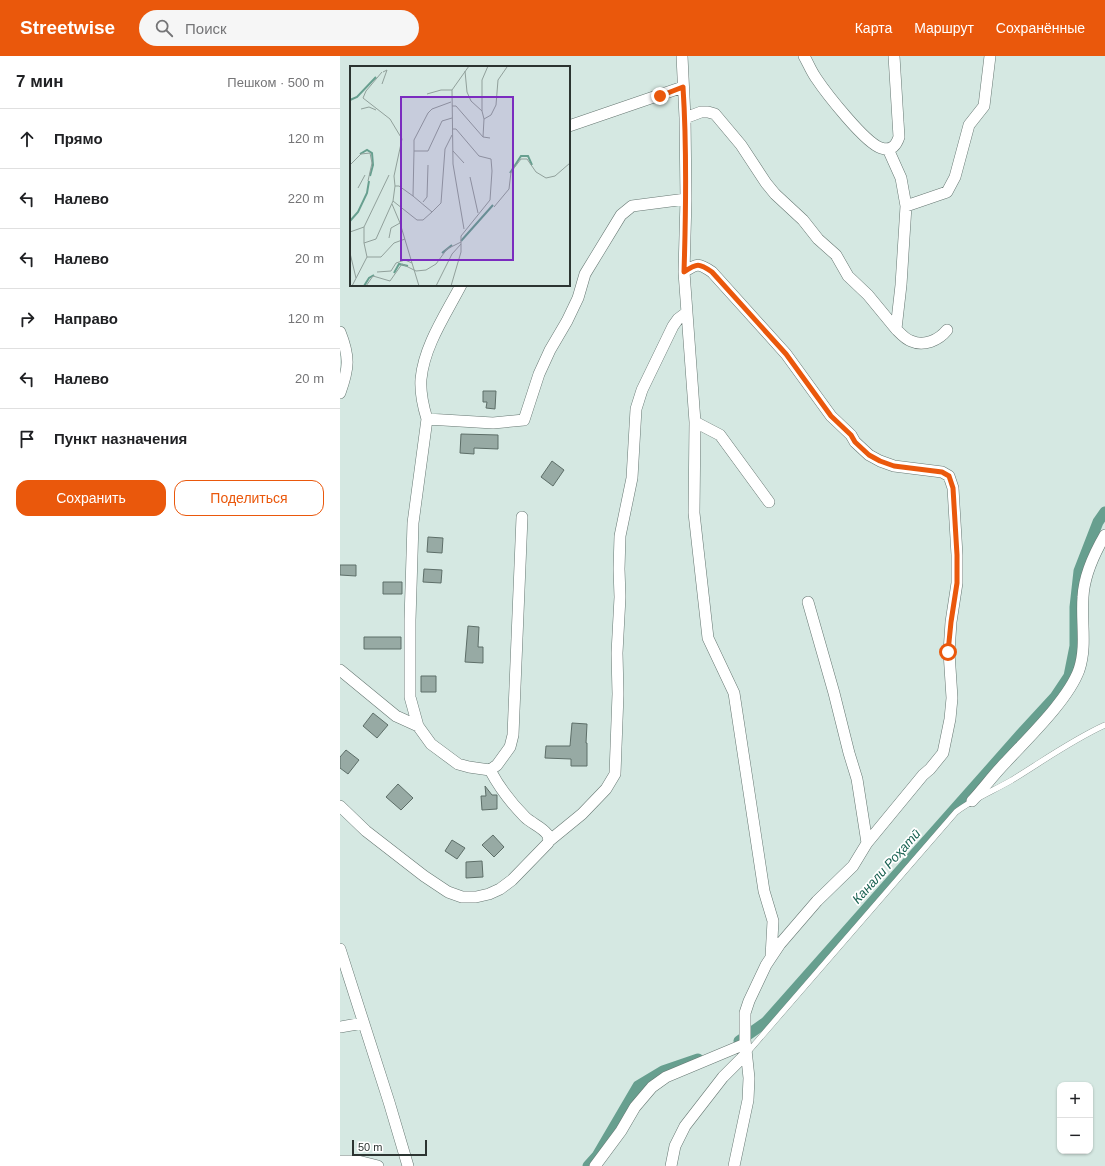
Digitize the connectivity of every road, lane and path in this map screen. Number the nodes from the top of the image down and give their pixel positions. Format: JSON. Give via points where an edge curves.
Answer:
{"nodes":[{"id":1,"x":682,"y":56,"type":"edge"},
{"id":2,"x":804,"y":56,"type":"edge"},
{"id":3,"x":894,"y":56,"type":"edge"},
{"id":4,"x":990,"y":56,"type":"edge"},
{"id":5,"x":683,"y":87,"type":"junction"},
{"id":6,"x":685,"y":118,"type":"junction"},
{"id":7,"x":570,"y":126,"type":"edge"},
{"id":8,"x":888,"y":149,"type":"junction"},
{"id":9,"x":686,"y":199,"type":"junction"},
{"id":10,"x":906,"y":206,"type":"junction"},
{"id":11,"x":684,"y":272,"type":"junction"},
{"id":12,"x":460,"y":286,"type":"edge"},
{"id":13,"x":686,"y":313,"type":"junction"},
{"id":14,"x":896,"y":329,"type":"junction"},
{"id":15,"x":948,"y":330,"type":"dead end"},
{"id":16,"x":340,"y":332,"type":"edge"},
{"id":17,"x":340,"y":393,"type":"edge"},
{"id":18,"x":427,"y":419,"type":"junction"},
{"id":19,"x":694,"y":422,"type":"junction"},
{"id":20,"x":769,"y":502,"type":"dead end"},
{"id":21,"x":522,"y":517,"type":"dead end"},
{"id":22,"x":1105,"y":535,"type":"edge"},
{"id":23,"x":808,"y":602,"type":"dead end"},
{"id":24,"x":340,"y":670,"type":"edge"},
{"id":25,"x":1105,"y":725,"type":"edge"},
{"id":26,"x":418,"y":726,"type":"junction"},
{"id":27,"x":490,"y":770,"type":"junction"},
{"id":28,"x":972,"y":801,"type":"junction"},
{"id":29,"x":340,"y":806,"type":"edge"},
{"id":30,"x":548,"y":841,"type":"junction"},
{"id":31,"x":867,"y":843,"type":"junction"},
{"id":32,"x":340,"y":950,"type":"edge"},
{"id":33,"x":771,"y":957,"type":"junction"},
{"id":34,"x":363,"y":1023,"type":"junction"},
{"id":35,"x":340,"y":1027,"type":"edge"},
{"id":36,"x":745,"y":1042,"type":"junction"},
{"id":37,"x":340,"y":1161,"type":"edge"},
{"id":38,"x":378,"y":1166,"type":"edge"},
{"id":39,"x":408,"y":1166,"type":"edge"},
{"id":40,"x":596,"y":1166,"type":"edge"},
{"id":41,"x":670,"y":1166,"type":"edge"},
{"id":42,"x":734,"y":1166,"type":"edge"}],
"edges":[{"from":1,"to":5,"type":"street"},
{"from":2,"to":8,"type":"street","via":[[815,78],[850,120],[872,142]]},
{"from":3,"to":8,"type":"street","via":[[899,137],[894,147]]},
{"from":4,"to":10,"type":"street","via":[[984,106],[969,125],[954,178],[947,192]]},
{"from":5,"to":6,"type":"street"},
{"from":5,"to":7,"type":"street"},
{"from":6,"to":9,"type":"street"},
{"from":6,"to":14,"type":"street","via":[[701,112],[715,114],[775,194],[836,255],[848,276],[868,295]]},
{"from":8,"to":10,"type":"street","via":[[900,178]]},
{"from":9,"to":11,"type":"street"},
{"from":9,"to":18,"type":"street","via":[[632,206],[621,215],[585,274],[578,298],[539,374],[524,420],[493,423]]},
{"from":10,"to":14,"type":"street"},
{"from":11,"to":13,"type":"street"},
{"from":11,"to":31,"type":"street","via":[[695,265],[702,265],[712,272],[786,354],[831,416],[869,455],[894,466],[946,474],[951,481],[957,583],[948,652],[952,698],[946,745],[939,759]]},
{"from":12,"to":18,"type":"street","via":[[429,344],[421,379],[422,401]]},
{"from":13,"to":19,"type":"street"},
{"from":13,"to":30,"type":"street","via":[[678,318],[673,326],[642,390],[636,410],[632,478],[620,536],[614,774],[606,790],[582,814]]},
{"from":14,"to":15,"type":"street","via":[[911,342],[927,343],[942,337]]},
{"from":16,"to":17,"type":"street","via":[[348,364]]},
{"from":18,"to":26,"type":"street","via":[[413,523],[410,620],[410,697]]},
{"from":19,"to":20,"type":"street","via":[[720,435]]},
{"from":19,"to":33,"type":"street","via":[[694,513],[708,638],[734,693],[764,891],[773,921]]},
{"from":21,"to":27,"type":"street","via":[[513,735],[510,747],[497,765]]},
{"from":22,"to":28,"type":"street","via":[[1085,583],[1083,655],[1073,683],[1038,728]]},
{"from":23,"to":31,"type":"street","via":[[857,779]]},
{"from":24,"to":26,"type":"street","via":[[396,716]]},
{"from":25,"to":28,"type":"lane"},
{"from":26,"to":27,"type":"street","via":[[431,744],[458,764]]},
{"from":27,"to":30,"type":"street","via":[[495,781],[515,807],[546,833]]},
{"from":28,"to":36,"type":"lane","via":[[948,820],[878,904]]},
{"from":29,"to":30,"type":"street","via":[[366,831],[424,876],[448,892],[462,897],[476,897],[500,889],[512,880]]},
{"from":31,"to":33,"type":"street","via":[[853,866],[817,901]]},
{"from":32,"to":34,"type":"street"},
{"from":33,"to":36,"type":"street","via":[[745,1013]]},
{"from":34,"to":35,"type":"street"},
{"from":34,"to":39,"type":"street"},
{"from":36,"to":40,"type":"street","via":[[666,1077],[652,1087],[635,1107]]},
{"from":36,"to":41,"type":"street","via":[[723,1077],[685,1126],[675,1146]]},
{"from":36,"to":42,"type":"street","via":[[749,1078],[748,1100]]},
{"from":37,"to":38,"type":"street","via":[[358,1161]]}]}
